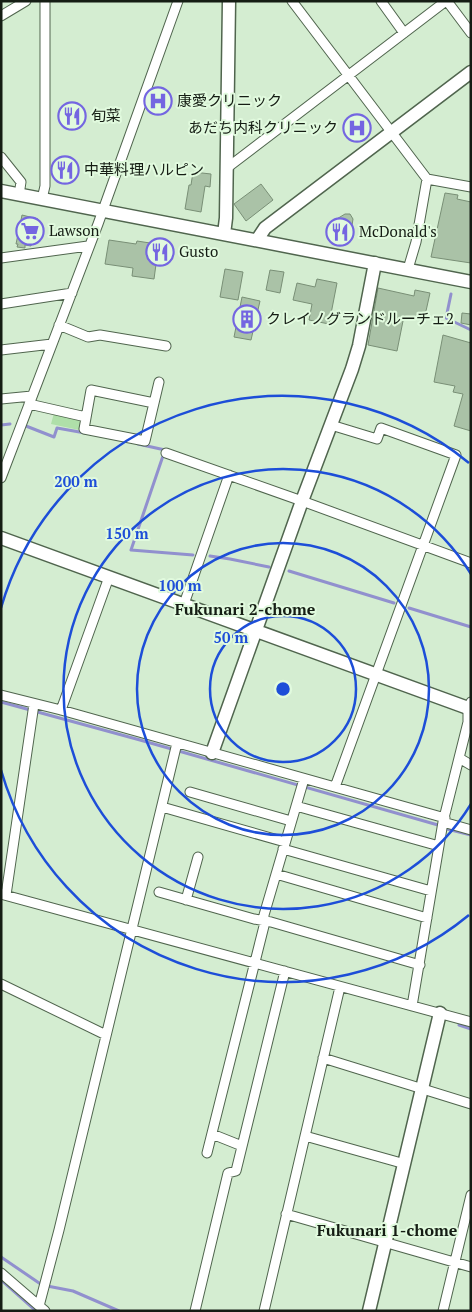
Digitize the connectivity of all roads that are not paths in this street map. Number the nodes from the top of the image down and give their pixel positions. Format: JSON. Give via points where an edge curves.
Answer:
{"nodes":[{"id":1,"x":26,"y":1,"type":"edge"},
{"id":2,"x":45,"y":1,"type":"edge"},
{"id":3,"x":178,"y":1,"type":"edge"},
{"id":4,"x":229,"y":1,"type":"edge"},
{"id":5,"x":292,"y":1,"type":"edge"},
{"id":6,"x":381,"y":1,"type":"edge"},
{"id":7,"x":447,"y":1,"type":"edge"},
{"id":8,"x":1,"y":16,"type":"edge"},
{"id":9,"x":404,"y":33,"type":"junction"},
{"id":10,"x":471,"y":33,"type":"edge"},
{"id":11,"x":471,"y":72,"type":"edge"},
{"id":12,"x":348,"y":76,"type":"junction"},
{"id":13,"x":391,"y":132,"type":"junction"},
{"id":14,"x":1,"y":157,"type":"edge"},
{"id":15,"x":227,"y":168,"type":"junction"},
{"id":16,"x":427,"y":179,"type":"junction"},
{"id":17,"x":471,"y":187,"type":"edge"},
{"id":18,"x":1,"y":192,"type":"edge"},
{"id":19,"x":19,"y":195,"type":"junction"},
{"id":20,"x":42,"y":199,"type":"junction"},
{"id":21,"x":102,"y":211,"type":"junction"},
{"id":22,"x":224,"y":234,"type":"junction"},
{"id":23,"x":257,"y":240,"type":"junction"},
{"id":24,"x":88,"y":246,"type":"junction"},
{"id":25,"x":1,"y":258,"type":"edge"},
{"id":26,"x":375,"y":263,"type":"junction"},
{"id":27,"x":408,"y":269,"type":"junction"},
{"id":28,"x":471,"y":282,"type":"edge"},
{"id":29,"x":72,"y":293,"type":"junction"},
{"id":30,"x":1,"y":304,"type":"edge"},
{"id":31,"x":59,"y":325,"type":"junction"},
{"id":32,"x":52,"y":344,"type":"junction"},
{"id":33,"x":166,"y":346,"type":"dead end"},
{"id":34,"x":1,"y":350,"type":"edge"},
{"id":35,"x":159,"y":382,"type":"dead end"},
{"id":36,"x":1,"y":399,"type":"edge"},
{"id":37,"x":31,"y":400,"type":"junction"},
{"id":38,"x":154,"y":403,"type":"junction"},
{"id":39,"x":86,"y":418,"type":"junction"},
{"id":40,"x":331,"y":424,"type":"junction"},
{"id":41,"x":166,"y":453,"type":"dead end"},
{"id":42,"x":229,"y":475,"type":"junction"},
{"id":43,"x":1,"y":478,"type":"edge"},
{"id":44,"x":302,"y":501,"type":"junction"},
{"id":45,"x":1,"y":538,"type":"edge"},
{"id":46,"x":424,"y":546,"type":"junction"},
{"id":47,"x":471,"y":563,"type":"edge"},
{"id":48,"x":109,"y":577,"type":"junction"},
{"id":49,"x":184,"y":604,"type":"junction"},
{"id":50,"x":256,"y":631,"type":"junction"},
{"id":51,"x":376,"y":675,"type":"junction"},
{"id":52,"x":1,"y":695,"type":"edge"},
{"id":53,"x":469,"y":705,"type":"edge"},
{"id":54,"x":33,"y":709,"type":"junction"},
{"id":55,"x":61,"y":710,"type":"junction"},
{"id":56,"x":176,"y":748,"type":"junction"},
{"id":57,"x":212,"y":752,"type":"junction"},
{"id":58,"x":459,"y":758,"type":"junction"},
{"id":59,"x":471,"y":765,"type":"edge"},
{"id":60,"x":303,"y":784,"type":"junction"},
{"id":61,"x":335,"y":787,"type":"junction"},
{"id":62,"x":190,"y":792,"type":"dead end"},
{"id":63,"x":296,"y":806,"type":"junction"},
{"id":64,"x":162,"y":807,"type":"junction"},
{"id":65,"x":444,"y":820,"type":"junction"},
{"id":66,"x":291,"y":821,"type":"junction"},
{"id":67,"x":471,"y":830,"type":"edge"},
{"id":68,"x":284,"y":846,"type":"junction"},
{"id":69,"x":439,"y":846,"type":"junction"},
{"id":70,"x":198,"y":857,"type":"dead end"},
{"id":71,"x":276,"y":874,"type":"junction"},
{"id":72,"x":431,"y":891,"type":"junction"},
{"id":73,"x":159,"y":892,"type":"dead end"},
{"id":74,"x":4,"y":895,"type":"edge"},
{"id":75,"x":186,"y":900,"type":"junction"},
{"id":76,"x":427,"y":918,"type":"junction"},
{"id":77,"x":264,"y":921,"type":"junction"},
{"id":78,"x":132,"y":929,"type":"junction"},
{"id":79,"x":254,"y":962,"type":"junction"},
{"id":80,"x":420,"y":965,"type":"junction"},
{"id":81,"x":285,"y":971,"type":"junction"},
{"id":82,"x":1,"y":984,"type":"edge"},
{"id":83,"x":340,"y":987,"type":"junction"},
{"id":84,"x":412,"y":1006,"type":"junction"},
{"id":85,"x":440,"y":1013,"type":"junction"},
{"id":86,"x":471,"y":1022,"type":"edge"},
{"id":87,"x":106,"y":1035,"type":"junction"},
{"id":88,"x":323,"y":1058,"type":"junction"},
{"id":89,"x":423,"y":1089,"type":"junction"},
{"id":90,"x":471,"y":1104,"type":"edge"},
{"id":91,"x":212,"y":1134,"type":"junction"},
{"id":92,"x":305,"y":1136,"type":"junction"},
{"id":93,"x":242,"y":1146,"type":"junction"},
{"id":94,"x":207,"y":1153,"type":"dead end"},
{"id":95,"x":405,"y":1164,"type":"junction"},
{"id":96,"x":471,"y":1195,"type":"edge"},
{"id":97,"x":286,"y":1214,"type":"junction"},
{"id":98,"x":468,"y":1217,"type":"edge"},
{"id":99,"x":386,"y":1242,"type":"junction"},
{"id":100,"x":454,"y":1263,"type":"junction"},
{"id":101,"x":471,"y":1267,"type":"edge"},
{"id":102,"x":1,"y":1273,"type":"edge"},
{"id":103,"x":42,"y":1308,"type":"edge"},
{"id":104,"x":195,"y":1311,"type":"edge"},
{"id":105,"x":264,"y":1311,"type":"edge"},
{"id":106,"x":369,"y":1311,"type":"edge"},
{"id":107,"x":443,"y":1311,"type":"edge"}],
"edges":[{"from":1,"to":8,"type":"street"},
{"from":2,"to":20,"type":"street","via":[[45,186]]},
{"from":3,"to":21,"type":"street"},
{"from":4,"to":15,"type":"street"},
{"from":5,"to":12,"type":"street"},
{"from":6,"to":9,"type":"street"},
{"from":7,"to":9,"type":"street"},
{"from":7,"to":10,"type":"street"},
{"from":9,"to":12,"type":"street"},
{"from":11,"to":13,"type":"street"},
{"from":12,"to":13,"type":"street"},
{"from":12,"to":15,"type":"street"},
{"from":13,"to":16,"type":"street"},
{"from":13,"to":23,"type":"street","via":[[264,228]]},
{"from":14,"to":19,"type":"street","via":[[21,182]]},
{"from":15,"to":22,"type":"street"},
{"from":16,"to":17,"type":"street"},
{"from":16,"to":27,"type":"street"},
{"from":18,"to":19,"type":"street"},
{"from":19,"to":20,"type":"street"},
{"from":20,"to":21,"type":"street"},
{"from":21,"to":22,"type":"street"},
{"from":21,"to":24,"type":"street"},
{"from":22,"to":23,"type":"street"},
{"from":23,"to":26,"type":"street"},
{"from":24,"to":25,"type":"street"},
{"from":24,"to":29,"type":"street"},
{"from":26,"to":27,"type":"street"},
{"from":26,"to":40,"type":"street","via":[[359,346]]},
{"from":27,"to":28,"type":"street"},
{"from":29,"to":30,"type":"street"},
{"from":29,"to":31,"type":"street"},
{"from":31,"to":32,"type":"street"},
{"from":31,"to":33,"type":"street","via":[[88,337],[100,335]]},
{"from":32,"to":34,"type":"street"},
{"from":32,"to":37,"type":"street"},
{"from":35,"to":38,"type":"street"},
{"from":36,"to":37,"type":"street"},
{"from":37,"to":39,"type":"street"},
{"from":37,"to":43,"type":"street"},
{"from":38,"to":39,"type":"street","via":[[91,390]]},
{"from":38,"to":39,"type":"street","via":[[146,441],[84,429]]},
{"from":40,"to":44,"type":"street"},
{"from":40,"to":46,"type":"street","via":[[377,439],[382,428],[456,455]]},
{"from":41,"to":42,"type":"street"},
{"from":42,"to":44,"type":"street"},
{"from":42,"to":49,"type":"street"},
{"from":44,"to":46,"type":"street"},
{"from":44,"to":50,"type":"street"},
{"from":45,"to":48,"type":"street"},
{"from":46,"to":47,"type":"street"},
{"from":46,"to":51,"type":"street"},
{"from":48,"to":49,"type":"street"},
{"from":48,"to":55,"type":"street"},
{"from":49,"to":50,"type":"street"},
{"from":50,"to":51,"type":"street"},
{"from":50,"to":57,"type":"street"},
{"from":51,"to":53,"type":"street"},
{"from":51,"to":61,"type":"street"},
{"from":52,"to":54,"type":"street"},
{"from":53,"to":58,"type":"street"},
{"from":54,"to":55,"type":"street"},
{"from":54,"to":74,"type":"street"},
{"from":55,"to":56,"type":"street"},
{"from":56,"to":57,"type":"street"},
{"from":56,"to":64,"type":"street"},
{"from":57,"to":60,"type":"street"},
{"from":58,"to":59,"type":"street"},
{"from":58,"to":65,"type":"street"},
{"from":60,"to":61,"type":"street"},
{"from":60,"to":63,"type":"street"},
{"from":61,"to":65,"type":"street"},
{"from":62,"to":66,"type":"street"},
{"from":63,"to":66,"type":"street"},
{"from":63,"to":69,"type":"street"},
{"from":64,"to":68,"type":"street"},
{"from":64,"to":78,"type":"street"},
{"from":65,"to":67,"type":"street"},
{"from":65,"to":69,"type":"street"},
{"from":66,"to":68,"type":"street"},
{"from":68,"to":71,"type":"street"},
{"from":68,"to":72,"type":"street"},
{"from":69,"to":72,"type":"street"},
{"from":70,"to":75,"type":"street"},
{"from":71,"to":76,"type":"street"},
{"from":71,"to":77,"type":"street"},
{"from":72,"to":76,"type":"street"},
{"from":73,"to":75,"type":"street"},
{"from":74,"to":78,"type":"street"},
{"from":75,"to":77,"type":"street"},
{"from":76,"to":80,"type":"street"},
{"from":77,"to":79,"type":"street"},
{"from":77,"to":80,"type":"street"},
{"from":78,"to":79,"type":"street"},
{"from":78,"to":87,"type":"street"},
{"from":79,"to":81,"type":"street"},
{"from":79,"to":91,"type":"street"},
{"from":80,"to":84,"type":"street"},
{"from":81,"to":83,"type":"street"},
{"from":81,"to":93,"type":"street"},
{"from":82,"to":87,"type":"street"},
{"from":83,"to":84,"type":"street"},
{"from":83,"to":88,"type":"street"},
{"from":84,"to":85,"type":"street"},
{"from":85,"to":86,"type":"street"},
{"from":85,"to":89,"type":"street"},
{"from":87,"to":103,"type":"street"},
{"from":88,"to":89,"type":"street"},
{"from":88,"to":92,"type":"street"},
{"from":89,"to":90,"type":"street"},
{"from":89,"to":95,"type":"street"},
{"from":91,"to":93,"type":"street"},
{"from":91,"to":94,"type":"street"},
{"from":92,"to":95,"type":"street"},
{"from":92,"to":97,"type":"street"},
{"from":93,"to":104,"type":"street","via":[[236,1171],[228,1174]]},
{"from":95,"to":99,"type":"street"},
{"from":96,"to":98,"type":"street"},
{"from":97,"to":99,"type":"street"},
{"from":97,"to":105,"type":"street"},
{"from":98,"to":100,"type":"street"},
{"from":99,"to":100,"type":"street"},
{"from":99,"to":106,"type":"street"},
{"from":100,"to":101,"type":"street"},
{"from":100,"to":107,"type":"street"},
{"from":102,"to":103,"type":"street"}]}
